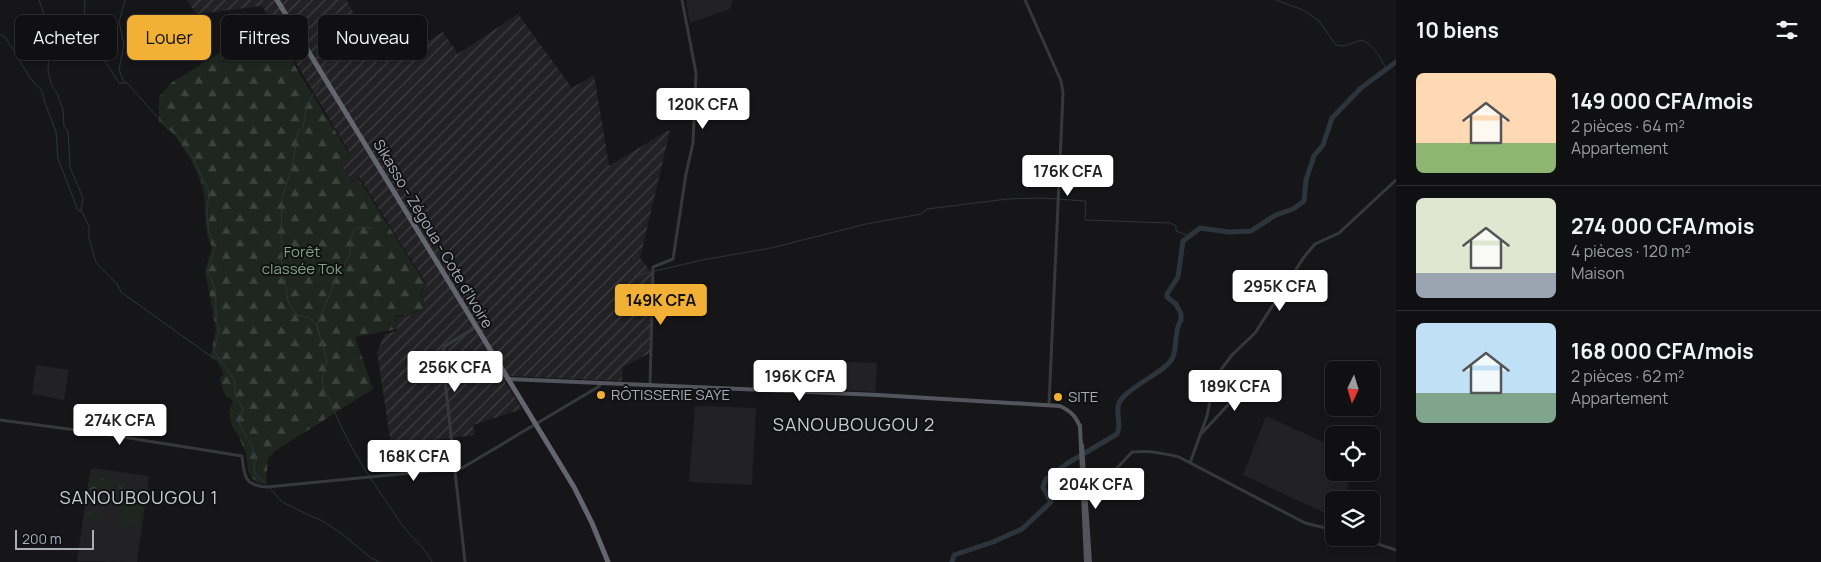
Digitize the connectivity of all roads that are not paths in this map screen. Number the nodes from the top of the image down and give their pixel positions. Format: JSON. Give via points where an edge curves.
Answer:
{"nodes":[{"id":1,"x":277,"y":0,"type":"edge"},
{"id":2,"x":682,"y":0,"type":"edge"},
{"id":3,"x":1025,"y":0,"type":"edge"},
{"id":4,"x":1396,"y":180,"type":"edge"},
{"id":5,"x":476,"y":327,"type":"junction"},
{"id":6,"x":1253,"y":378,"type":"dead end"},
{"id":7,"x":507,"y":379,"type":"junction"},
{"id":8,"x":602,"y":383,"type":"junction"},
{"id":9,"x":650,"y":385,"type":"junction"},
{"id":10,"x":1049,"y":404,"type":"junction"},
{"id":11,"x":0,"y":420,"type":"edge"},
{"id":12,"x":534,"y":424,"type":"junction"},
{"id":13,"x":1202,"y":434,"type":"junction"},
{"id":14,"x":1190,"y":463,"type":"junction"},
{"id":15,"x":456,"y":469,"type":"junction"},
{"id":16,"x":1084,"y":501,"type":"junction"},
{"id":17,"x":1325,"y":528,"type":"edge"},
{"id":18,"x":1380,"y":545,"type":"edge"},
{"id":19,"x":1396,"y":550,"type":"edge"},
{"id":20,"x":465,"y":562,"type":"edge"},
{"id":21,"x":608,"y":562,"type":"edge"},
{"id":22,"x":1086,"y":562,"type":"edge"},
{"id":23,"x":1090,"y":562,"type":"edge"}],
"edges":[{"from":1,"to":5,"type":"highway","name":"Sikasso - Zégoua - Cote d'Ivoire"},
{"from":2,"to":9,"type":"street","via":[[696,73],[693,144],[673,259],[653,267]]},
{"from":3,"to":10,"type":"street","via":[[1062,81],[1063,94]]},
{"from":4,"to":13,"type":"street","via":[[1339,233],[1316,244],[1304,257],[1260,326],[1232,355],[1214,382]]},
{"from":5,"to":7,"type":"highway","name":"Sikasso - Zégoua - Cote d'Ivoire"},
{"from":5,"to":15,"type":"street","via":[[445,346],[442,353]]},
{"from":6,"to":13,"type":"street"},
{"from":7,"to":8,"type":"main road"},
{"from":7,"to":12,"type":"highway","name":"Sikasso - Zégoua - Cote d'Ivoire"},
{"from":8,"to":9,"type":"main road"},
{"from":8,"to":12,"type":"street"},
{"from":9,"to":10,"type":"main road"},
{"from":10,"to":16,"type":"main road","via":[[1070,411],[1080,426]]},
{"from":11,"to":15,"type":"street","via":[[242,456],[243,472],[256,487]]},
{"from":12,"to":15,"type":"street"},
{"from":12,"to":21,"type":"highway","name":"Sikasso - Zégoua - Cote d'Ivoire","via":[[581,502]]},
{"from":13,"to":14,"type":"street"},
{"from":14,"to":16,"type":"street","via":[[1161,452],[1132,452]]},
{"from":14,"to":17,"type":"street","via":[[1305,523]]},
{"from":15,"to":20,"type":"street"},
{"from":16,"to":22,"type":"main road"},
{"from":16,"to":23,"type":"main road"},
{"from":18,"to":19,"type":"street"}]}
